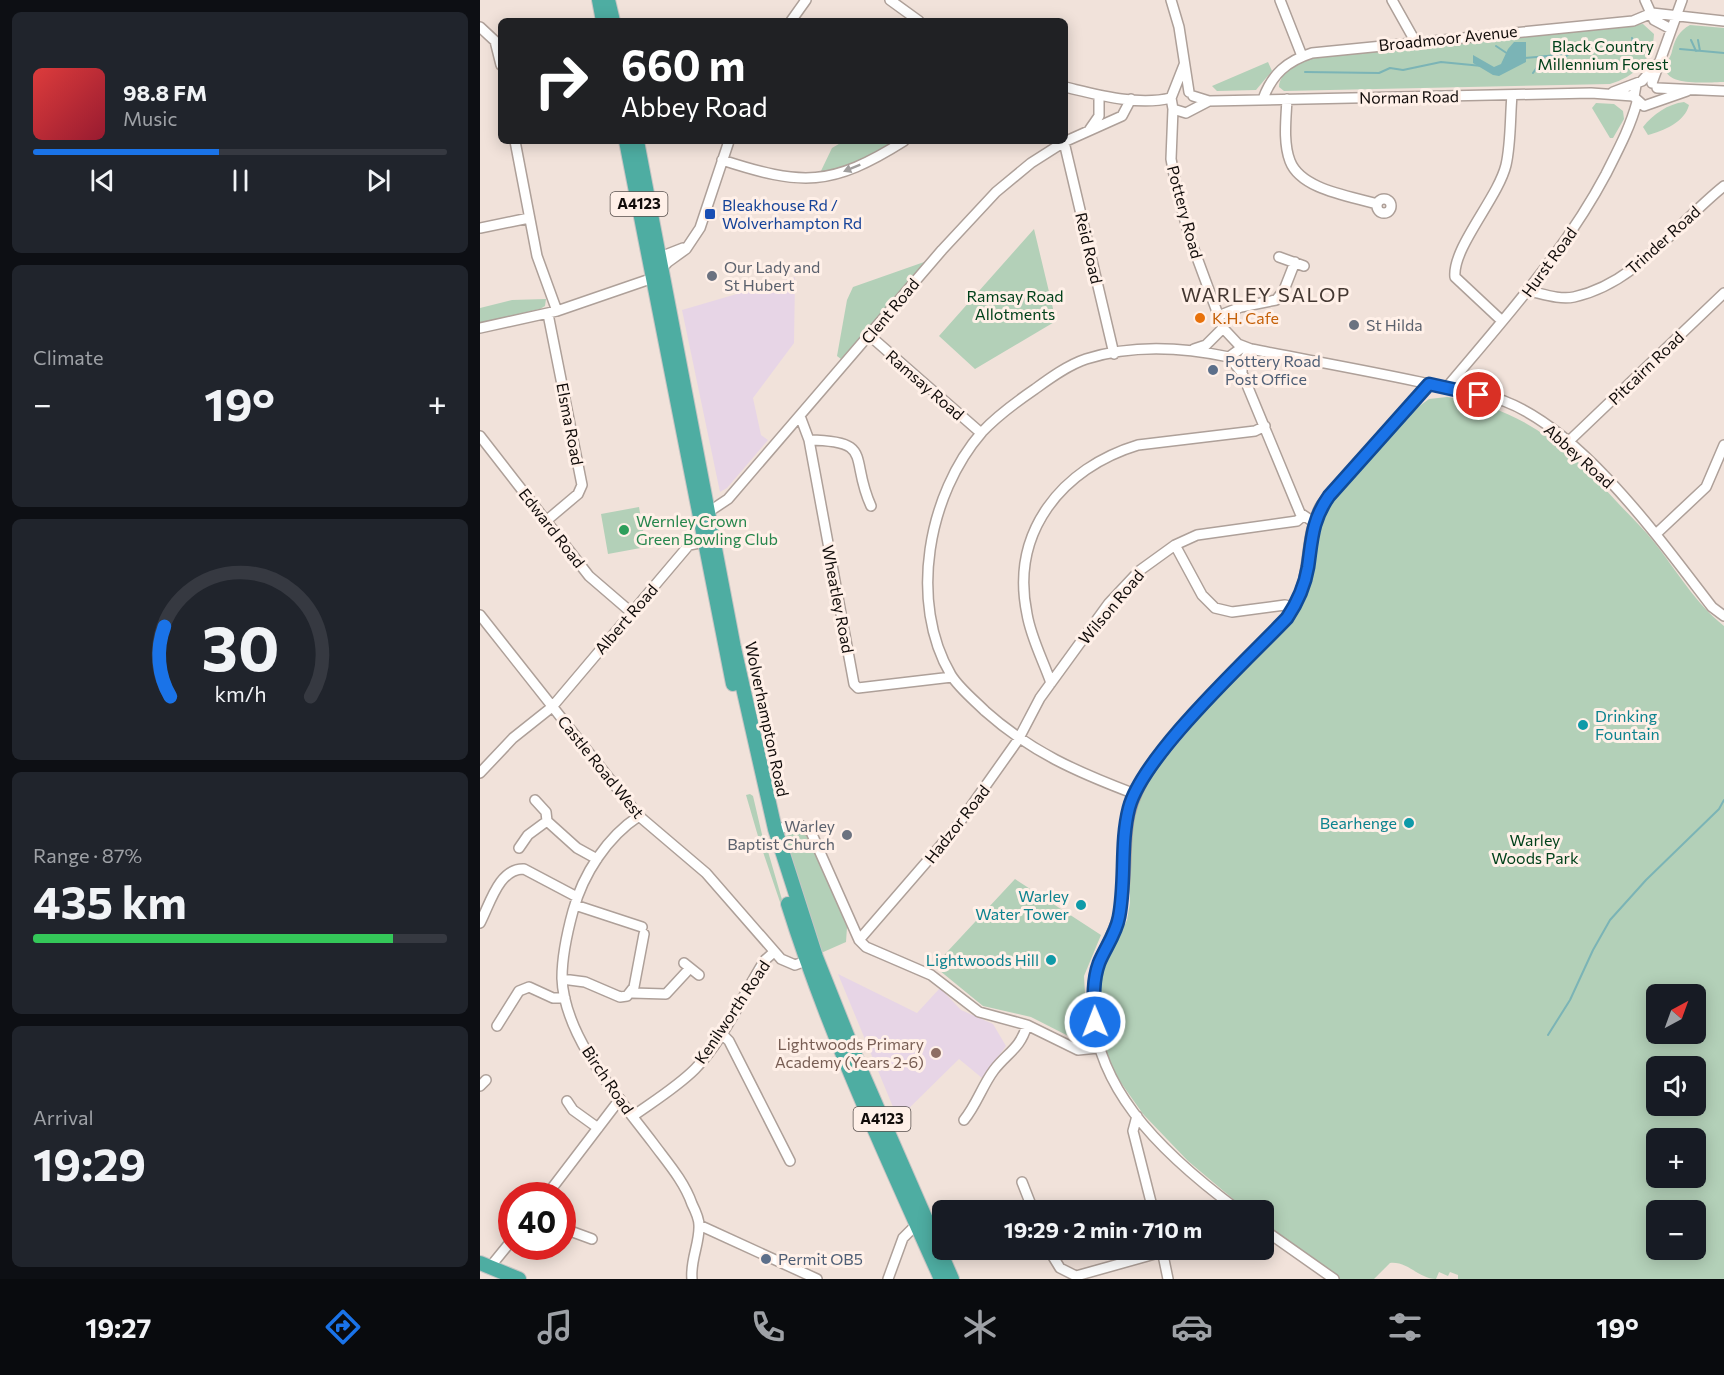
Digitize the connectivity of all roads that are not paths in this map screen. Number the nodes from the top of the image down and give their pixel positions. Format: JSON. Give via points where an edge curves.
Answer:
{"nodes":[{"id":1,"x":599,"y":0,"type":"edge"},
{"id":2,"x":609,"y":0,"type":"edge"},
{"id":3,"x":806,"y":0,"type":"edge"},
{"id":4,"x":890,"y":0,"type":"edge"},
{"id":5,"x":1171,"y":0,"type":"edge"},
{"id":6,"x":1280,"y":0,"type":"edge"},
{"id":7,"x":1392,"y":0,"type":"edge"},
{"id":8,"x":1645,"y":0,"type":"edge"},
{"id":9,"x":1682,"y":0,"type":"edge"},
{"id":10,"x":1652,"y":13,"type":"junction"},
{"id":11,"x":1676,"y":16,"type":"junction"},
{"id":12,"x":602,"y":18,"type":"edge"},
{"id":13,"x":612,"y":18,"type":"edge"},
{"id":14,"x":793,"y":18,"type":"edge"},
{"id":15,"x":915,"y":18,"type":"edge"},
{"id":16,"x":1724,"y":21,"type":"edge"},
{"id":17,"x":1671,"y":29,"type":"junction"},
{"id":18,"x":482,"y":33,"type":"edge"},
{"id":19,"x":1415,"y":40,"type":"junction"},
{"id":20,"x":498,"y":50,"type":"edge"},
{"id":21,"x":1302,"y":56,"type":"junction"},
{"id":22,"x":1185,"y":60,"type":"junction"},
{"id":23,"x":1647,"y":84,"type":"junction"},
{"id":24,"x":1068,"y":88,"type":"edge"},
{"id":25,"x":1687,"y":91,"type":"junction"},
{"id":26,"x":1724,"y":91,"type":"edge"},
{"id":27,"x":1610,"y":93,"type":"junction"},
{"id":28,"x":1191,"y":94,"type":"junction"},
{"id":29,"x":1099,"y":95,"type":"junction"},
{"id":30,"x":1512,"y":95,"type":"junction"},
{"id":31,"x":1131,"y":99,"type":"junction"},
{"id":32,"x":1263,"y":99,"type":"junction"},
{"id":33,"x":1287,"y":99,"type":"junction"},
{"id":34,"x":1635,"y":99,"type":"junction"},
{"id":35,"x":1209,"y":101,"type":"junction"},
{"id":36,"x":1173,"y":102,"type":"junction"},
{"id":37,"x":1651,"y":103,"type":"junction"},
{"id":38,"x":1190,"y":111,"type":"junction"},
{"id":39,"x":1631,"y":124,"type":"junction"},
{"id":40,"x":1089,"y":130,"type":"junction"},
{"id":41,"x":1173,"y":136,"type":"junction"},
{"id":42,"x":1068,"y":140,"type":"edge"},
{"id":43,"x":516,"y":144,"type":"edge"},
{"id":44,"x":627,"y":144,"type":"edge"},
{"id":45,"x":637,"y":144,"type":"edge"},
{"id":46,"x":728,"y":144,"type":"edge"},
{"id":47,"x":899,"y":144,"type":"edge"},
{"id":48,"x":1061,"y":144,"type":"edge"},
{"id":49,"x":1064,"y":144,"type":"edge"},
{"id":50,"x":722,"y":160,"type":"junction"},
{"id":51,"x":1724,"y":186,"type":"edge"},
{"id":52,"x":1377,"y":204,"type":"dead end"},
{"id":53,"x":529,"y":218,"type":"junction"},
{"id":54,"x":480,"y":228,"type":"edge"},
{"id":55,"x":1279,"y":256,"type":"dead end"},
{"id":56,"x":657,"y":267,"type":"junction"},
{"id":57,"x":1529,"y":291,"type":"junction"},
{"id":58,"x":1724,"y":294,"type":"edge"},
{"id":59,"x":1715,"y":301,"type":"junction"},
{"id":60,"x":1724,"y":308,"type":"edge"},
{"id":61,"x":552,"y":312,"type":"junction"},
{"id":62,"x":1218,"y":316,"type":"junction"},
{"id":63,"x":1502,"y":321,"type":"junction"},
{"id":64,"x":480,"y":328,"type":"edge"},
{"id":65,"x":1223,"y":328,"type":"junction"},
{"id":66,"x":869,"y":335,"type":"junction"},
{"id":67,"x":1213,"y":339,"type":"junction"},
{"id":68,"x":1247,"y":348,"type":"junction"},
{"id":69,"x":1192,"y":350,"type":"junction"},
{"id":70,"x":1114,"y":354,"type":"junction"},
{"id":71,"x":1226,"y":356,"type":"junction"},
{"id":72,"x":1242,"y":373,"type":"junction"},
{"id":73,"x":1429,"y":384,"type":"junction"},
{"id":74,"x":1447,"y":387,"type":"junction"},
{"id":75,"x":800,"y":416,"type":"junction"},
{"id":76,"x":1264,"y":426,"type":"junction"},
{"id":77,"x":981,"y":433,"type":"junction"},
{"id":78,"x":480,"y":436,"type":"edge"},
{"id":79,"x":809,"y":440,"type":"junction"},
{"id":80,"x":1568,"y":442,"type":"junction"},
{"id":81,"x":1724,"y":445,"type":"edge"},
{"id":82,"x":871,"y":506,"type":"dead end"},
{"id":83,"x":710,"y":511,"type":"junction"},
{"id":84,"x":1303,"y":516,"type":"junction"},
{"id":85,"x":546,"y":521,"type":"junction"},
{"id":86,"x":1315,"y":524,"type":"junction"},
{"id":87,"x":1656,"y":534,"type":"junction"},
{"id":88,"x":705,"y":542,"type":"junction"},
{"id":89,"x":1175,"y":544,"type":"junction"},
{"id":90,"x":1294,"y":607,"type":"junction"},
{"id":91,"x":632,"y":613,"type":"junction"},
{"id":92,"x":480,"y":615,"type":"edge"},
{"id":93,"x":1724,"y":616,"type":"edge"},
{"id":94,"x":952,"y":677,"type":"junction"},
{"id":95,"x":1051,"y":683,"type":"junction"},
{"id":96,"x":1040,"y":698,"type":"joint"},
{"id":97,"x":552,"y":706,"type":"junction"},
{"id":98,"x":1018,"y":740,"type":"junction"},
{"id":99,"x":480,"y":773,"type":"edge"},
{"id":100,"x":1135,"y":794,"type":"junction"},
{"id":101,"x":535,"y":800,"type":"dead end"},
{"id":102,"x":639,"y":816,"type":"junction"},
{"id":103,"x":547,"y":821,"type":"junction"},
{"id":104,"x":771,"y":830,"type":"junction"},
{"id":105,"x":519,"y":848,"type":"dead end"},
{"id":106,"x":597,"y":859,"type":"junction"},
{"id":107,"x":576,"y":901,"type":"junction"},
{"id":108,"x":480,"y":923,"type":"edge"},
{"id":109,"x":859,"y":940,"type":"junction"},
{"id":110,"x":774,"y":952,"type":"junction"},
{"id":111,"x":811,"y":959,"type":"junction"},
{"id":112,"x":699,"y":975,"type":"dead end"},
{"id":113,"x":562,"y":978,"type":"junction"},
{"id":114,"x":632,"y":993,"type":"junction"},
{"id":115,"x":565,"y":998,"type":"junction"},
{"id":116,"x":1027,"y":1025,"type":"junction"},
{"id":117,"x":496,"y":1026,"type":"dead end"},
{"id":118,"x":721,"y":1033,"type":"junction"},
{"id":119,"x":1098,"y":1048,"type":"junction"},
{"id":120,"x":620,"y":1099,"type":"junction"},
{"id":121,"x":567,"y":1101,"type":"dead end"},
{"id":122,"x":633,"y":1116,"type":"junction"},
{"id":123,"x":1137,"y":1116,"type":"junction"},
{"id":124,"x":964,"y":1120,"type":"dead end"},
{"id":125,"x":598,"y":1128,"type":"junction"},
{"id":126,"x":790,"y":1161,"type":"dead end"},
{"id":127,"x":557,"y":1182,"type":"edge"},
{"id":128,"x":1022,"y":1182,"type":"dead end"},
{"id":129,"x":1030,"y":1200,"type":"edge"},
{"id":130,"x":1150,"y":1200,"type":"edge"},
{"id":131,"x":1226,"y":1200,"type":"edge"},
{"id":132,"x":921,"y":1222,"type":"junction"},
{"id":133,"x":699,"y":1225,"type":"junction"},
{"id":134,"x":576,"y":1233,"type":"edge"},
{"id":135,"x":1274,"y":1237,"type":"edge"},
{"id":136,"x":592,"y":1239,"type":"dead end"},
{"id":137,"x":498,"y":1253,"type":"edge"},
{"id":138,"x":1056,"y":1260,"type":"edge"},
{"id":139,"x":1131,"y":1260,"type":"edge"},
{"id":140,"x":1164,"y":1260,"type":"edge"},
{"id":141,"x":485,"y":1265,"type":"edge"},
{"id":142,"x":519,"y":1279,"type":"edge"},
{"id":143,"x":692,"y":1279,"type":"edge"},
{"id":144,"x":817,"y":1279,"type":"edge"},
{"id":145,"x":888,"y":1279,"type":"edge"},
{"id":146,"x":941,"y":1279,"type":"edge"},
{"id":147,"x":952,"y":1279,"type":"edge"},
{"id":148,"x":1168,"y":1279,"type":"edge"},
{"id":149,"x":1334,"y":1279,"type":"edge"}],
"edges":[{"from":1,"to":12,"type":"highway"},
{"from":2,"to":13,"type":"highway"},
{"from":3,"to":14,"type":"street"},
{"from":4,"to":15,"type":"street"},
{"from":5,"to":22,"type":"street","name":"Pottery Road"},
{"from":6,"to":21,"type":"street"},
{"from":7,"to":19,"type":"street"},
{"from":8,"to":10,"type":"street"},
{"from":9,"to":11,"type":"street"},
{"from":10,"to":11,"type":"street"},
{"from":10,"to":17,"type":"street","via":[[1654,20]]},
{"from":10,"to":19,"type":"street","name":"Broadmoor Avenue","via":[[1633,21]]},
{"from":11,"to":16,"type":"street"},
{"from":11,"to":17,"type":"street"},
{"from":17,"to":23,"type":"street"},
{"from":18,"to":20,"type":"street"},
{"from":19,"to":21,"type":"street","name":"Broadmoor Avenue"},
{"from":21,"to":32,"type":"street","name":"Broadmoor Avenue","via":[[1281,69]]},
{"from":22,"to":28,"type":"street","name":"Pottery Road"},
{"from":22,"to":36,"type":"street","name":"Pottery Road"},
{"from":23,"to":25,"type":"street","name":"Norman Road"},
{"from":23,"to":27,"type":"street","name":"Norman Road"},
{"from":23,"to":34,"type":"street","name":"Hurst Road"},
{"from":23,"to":37,"type":"street"},
{"from":24,"to":29,"type":"street"},
{"from":25,"to":26,"type":"street","name":"Norman Road"},
{"from":25,"to":37,"type":"street","name":"Norman Road"},
{"from":27,"to":30,"type":"street","name":"Norman Road"},
{"from":27,"to":34,"type":"street","name":"Norman Road"},
{"from":28,"to":35,"type":"street","name":"Norman Road"},
{"from":28,"to":36,"type":"street","via":[[1182,90]]},
{"from":28,"to":38,"type":"street","name":"Pottery Road"},
{"from":29,"to":31,"type":"street"},
{"from":29,"to":40,"type":"street","via":[[1099,116]]},
{"from":30,"to":33,"type":"street","name":"Norman Road"},
{"from":30,"to":63,"type":"street","via":[[1506,164],[1454,265],[1455,277]]},
{"from":31,"to":36,"type":"street"},
{"from":31,"to":40,"type":"street","name":"Clent Road","via":[[1122,116]]},
{"from":32,"to":33,"type":"street","name":"Norman Road"},
{"from":32,"to":35,"type":"street","name":"Norman Road"},
{"from":33,"to":52,"type":"street","via":[[1287,150],[1291,163],[1302,176],[1316,185]]},
{"from":34,"to":37,"type":"street","name":"Norman Road"},
{"from":34,"to":39,"type":"street","name":"Hurst Road"},
{"from":35,"to":38,"type":"street","name":"Norman Road"},
{"from":36,"to":38,"type":"street"},
{"from":36,"to":41,"type":"street","name":"Pottery Road"},
{"from":37,"to":39,"type":"street","name":"Hurst Road"},
{"from":38,"to":41,"type":"street","name":"Pottery Road"},
{"from":39,"to":57,"type":"street","name":"Hurst Road","via":[[1581,217]]},
{"from":40,"to":42,"type":"street","name":"Clent Road"},
{"from":41,"to":62,"type":"street","name":"Pottery Road","via":[[1171,159],[1177,190]]},
{"from":43,"to":53,"type":"street"},
{"from":44,"to":56,"type":"highway","name":"Wolverhampton Road","number":"A4123"},
{"from":45,"to":56,"type":"highway","name":"Wolverhampton Road","number":"A4123"},
{"from":46,"to":50,"type":"street"},
{"from":47,"to":50,"type":"street","one_way":true,"via":[[877,158],[815,178],[775,176]]},
{"from":48,"to":66,"type":"street","name":"Clent Road","via":[[996,192]]},
{"from":49,"to":70,"type":"street","name":"Reid Road"},
{"from":50,"to":56,"type":"street","via":[[703,222],[688,244]]},
{"from":51,"to":57,"type":"street","name":"Trinder Road","via":[[1614,283],[1573,298]]},
{"from":53,"to":54,"type":"street"},
{"from":53,"to":61,"type":"street"},
{"from":55,"to":62,"type":"street","via":[[1299,264],[1276,300]]},
{"from":56,"to":61,"type":"street","via":[[632,283]]},
{"from":56,"to":83,"type":"highway","name":"Wolverhampton Road","number":"A4123"},
{"from":56,"to":88,"type":"highway","name":"Wolverhampton Road","number":"A4123"},
{"from":57,"to":63,"type":"street","name":"Hurst Road"},
{"from":58,"to":59,"type":"street","name":"Pitcairn Road"},
{"from":59,"to":60,"type":"street"},
{"from":59,"to":80,"type":"street","name":"Pitcairn Road"},
{"from":61,"to":64,"type":"street"},
{"from":61,"to":85,"type":"street","name":"Elsma Road","via":[[582,485],[578,494]]},
{"from":62,"to":65,"type":"street","name":"Pottery Road"},
{"from":63,"to":74,"type":"street","name":"Hurst Road"},
{"from":65,"to":67,"type":"street"},
{"from":65,"to":68,"type":"street","name":"Pottery Road"},
{"from":66,"to":75,"type":"street","name":"Clent Road"},
{"from":66,"to":77,"type":"street","name":"Ramsay Road"},
{"from":67,"to":69,"type":"street"},
{"from":67,"to":71,"type":"street","via":[[1214,347]]},
{"from":68,"to":71,"type":"street"},
{"from":68,"to":72,"type":"street"},
{"from":68,"to":73,"type":"street","name":"Abbey Road"},
{"from":69,"to":70,"type":"street","via":[[1141,349]]},
{"from":69,"to":71,"type":"street"},
{"from":70,"to":77,"type":"street","via":[[1085,359],[1056,374]]},
{"from":71,"to":72,"type":"street"},
{"from":72,"to":76,"type":"street"},
{"from":73,"to":74,"type":"street","name":"Abbey Road"},
{"from":73,"to":86,"type":"street","via":[[1329,496]]},
{"from":74,"to":80,"type":"street","name":"Abbey Road","via":[[1504,402]]},
{"from":75,"to":79,"type":"street","name":"Wheatley Road"},
{"from":75,"to":83,"type":"street","name":"Clent Road","via":[[728,499]]},
{"from":76,"to":84,"type":"street"},
{"from":76,"to":95,"type":"street","via":[[1255,431],[1138,445],[1120,451],[1079,473],[1052,501],[1033,536],[1023,578],[1027,615]]},
{"from":77,"to":94,"type":"street","via":[[944,496],[927,580],[931,623]]},
{"from":78,"to":85,"type":"street","name":"Edward Road"},
{"from":79,"to":82,"type":"street","via":[[837,440],[851,446]]},
{"from":79,"to":94,"type":"street","name":"Wheatley Road","via":[[854,684],[858,688]]},
{"from":80,"to":87,"type":"street","name":"Abbey Road"},
{"from":81,"to":87,"type":"street","via":[[1706,487]]},
{"from":83,"to":88,"type":"highway"},
{"from":83,"to":104,"type":"highway","name":"Wolverhampton Road","number":"A4123"},
{"from":84,"to":86,"type":"street"},
{"from":84,"to":89,"type":"street","name":"Wilson Road","via":[[1197,535]]},
{"from":85,"to":91,"type":"street","name":"Edward Road","via":[[589,576]]},
{"from":86,"to":90,"type":"street","via":[[1303,586]]},
{"from":87,"to":93,"type":"street","name":"Abbey Road","via":[[1712,607]]},
{"from":88,"to":91,"type":"street","name":"Albert Road","via":[[689,545]]},
{"from":88,"to":104,"type":"highway","name":"Wolverhampton Road","number":"A4123","via":[[723,645]]},
{"from":89,"to":90,"type":"street","via":[[1202,595],[1215,608],[1232,612]]},
{"from":89,"to":95,"type":"street","name":"Wilson Road","via":[[1126,585]]},
{"from":90,"to":100,"type":"street","via":[[1170,743]]},
{"from":91,"to":97,"type":"street","name":"Albert Road"},
{"from":92,"to":97,"type":"street","name":"Castle Road West"},
{"from":94,"to":98,"type":"street"},
{"from":95,"to":96,"type":"street","name":"Wilson Road"},
{"from":96,"to":98,"type":"street","name":"Hadzor Road"},
{"from":97,"to":99,"type":"street","name":"Albert Road","via":[[513,738]]},
{"from":97,"to":102,"type":"street","name":"Castle Road West"},
{"from":98,"to":100,"type":"street","via":[[1077,772]]},
{"from":98,"to":109,"type":"street","name":"Hadzor Road","via":[[955,829]]},
{"from":100,"to":119,"type":"street","via":[[1127,820],[1118,921],[1094,981]]},
{"from":101,"to":103,"type":"street","via":[[546,812]]},
{"from":102,"to":106,"type":"street","name":"Birch Road","via":[[626,825]]},
{"from":102,"to":110,"type":"street","name":"Castle Road West","via":[[705,873]]},
{"from":103,"to":105,"type":"street","via":[[528,835]]},
{"from":103,"to":106,"type":"street","via":[[577,848]]},
{"from":104,"to":109,"type":"street","via":[[800,825],[811,832]]},
{"from":104,"to":111,"type":"highway","name":"Wolverhampton Road","number":"A4123"},
{"from":106,"to":107,"type":"street","name":"Birch Road"},
{"from":107,"to":108,"type":"street","via":[[524,869],[516,869],[505,876]]},
{"from":107,"to":113,"type":"street","name":"Birch Road"},
{"from":107,"to":114,"type":"street","via":[[639,924]]},
{"from":109,"to":116,"type":"street","via":[[866,947],[931,975],[979,1012]]},
{"from":110,"to":111,"type":"street","name":"Castle Road West","via":[[795,965]]},
{"from":110,"to":118,"type":"street","name":"Kenilworth Road","via":[[765,960]]},
{"from":111,"to":132,"type":"highway","name":"Wolverhampton Road","number":"A4123"},
{"from":112,"to":114,"type":"street","via":[[687,965],[666,994]]},
{"from":113,"to":114,"type":"street","via":[[597,985],[620,997]]},
{"from":113,"to":115,"type":"street","name":"Birch Road"},
{"from":115,"to":117,"type":"street","via":[[553,998],[529,987],[519,991]]},
{"from":115,"to":120,"type":"street","name":"Birch Road","via":[[568,1013],[588,1053]]},
{"from":116,"to":119,"type":"street","via":[[1078,1050]]},
{"from":116,"to":124,"type":"street","via":[[1020,1045],[994,1069]]},
{"from":118,"to":122,"type":"street","name":"Kenilworth Road","via":[[710,1052],[683,1080]]},
{"from":118,"to":126,"type":"street","via":[[729,1041]]},
{"from":119,"to":123,"type":"street","via":[[1106,1071]]},
{"from":120,"to":122,"type":"street","name":"Birch Road"},
{"from":120,"to":125,"type":"street"},
{"from":121,"to":125,"type":"street"},
{"from":122,"to":133,"type":"street","name":"Birch Road","via":[[674,1171]]},
{"from":123,"to":130,"type":"street","via":[[1133,1131]]},
{"from":123,"to":131,"type":"street","via":[[1176,1158]]},
{"from":125,"to":127,"type":"street"},
{"from":128,"to":129,"type":"street"},
{"from":132,"to":145,"type":"street","via":[[903,1238]]},
{"from":132,"to":146,"type":"highway","name":"Wolverhampton Road","number":"A4123"},
{"from":132,"to":147,"type":"highway","name":"Wolverhampton Road","number":"A4123"},
{"from":133,"to":143,"type":"street"},
{"from":133,"to":144,"type":"street"},
{"from":134,"to":136,"type":"street"},
{"from":135,"to":149,"type":"street"},
{"from":137,"to":141,"type":"street"},
{"from":138,"to":139,"type":"street","via":[[1060,1268],[1076,1276]]},
{"from":140,"to":148,"type":"street"},
{"from":141,"to":142,"type":"highway"}]}
